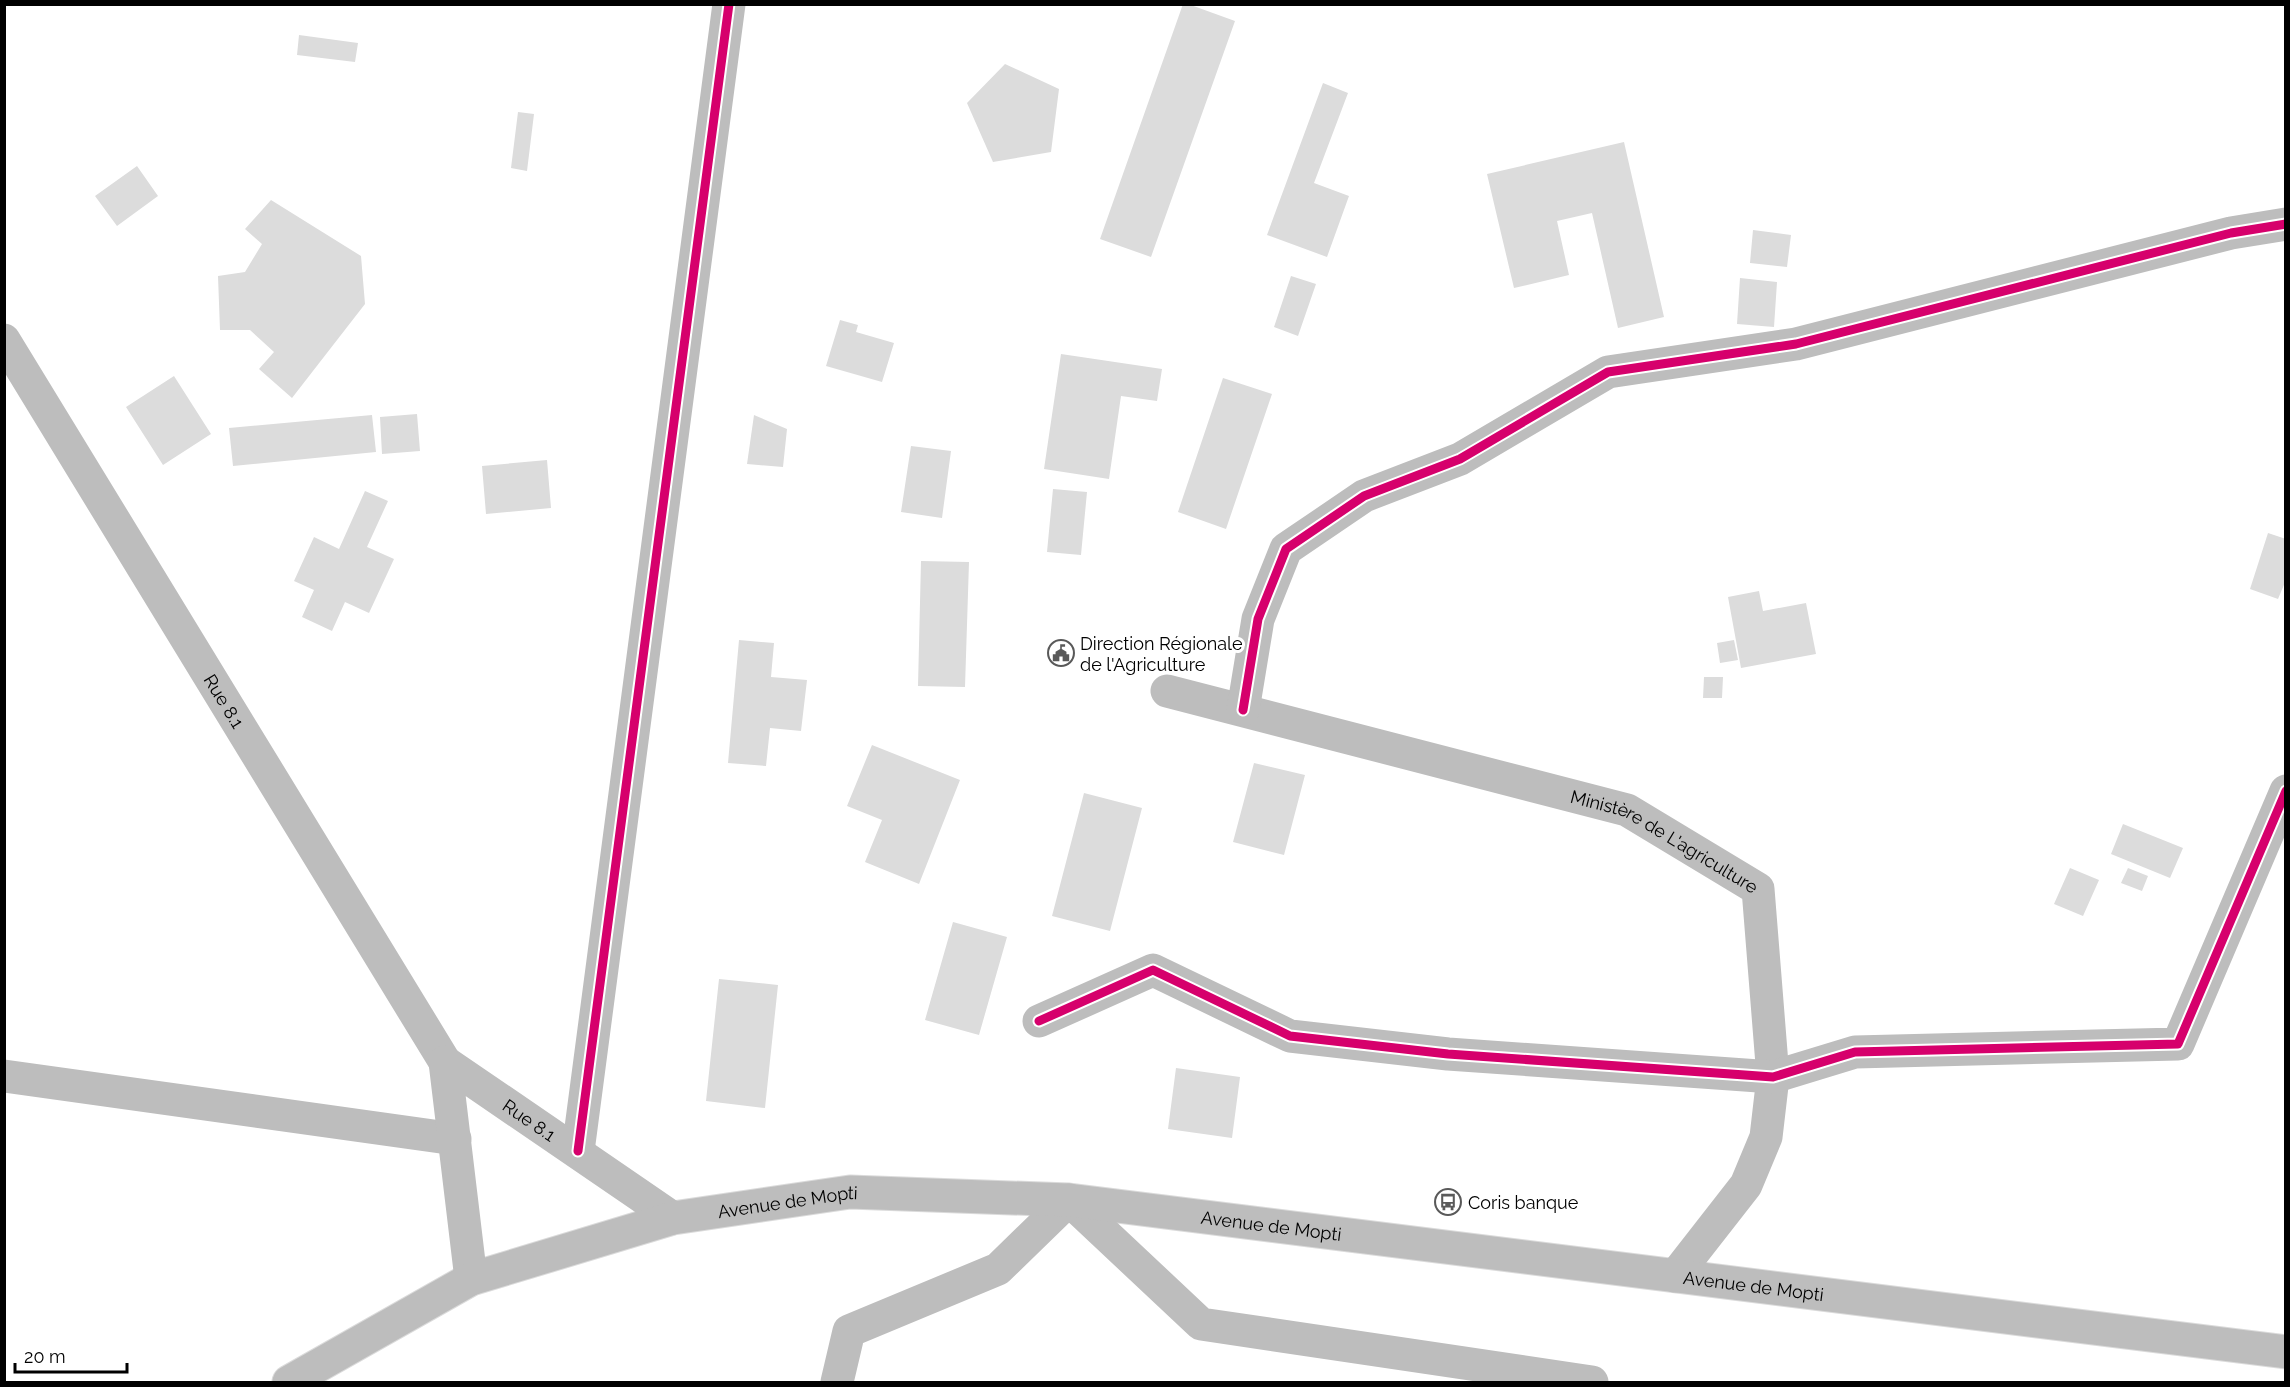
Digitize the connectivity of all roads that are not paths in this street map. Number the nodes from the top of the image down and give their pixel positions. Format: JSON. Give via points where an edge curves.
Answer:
{"nodes":[{"id":1,"x":729,"y":4,"type":"edge"},
{"id":2,"x":2286,"y":224,"type":"edge"},
{"id":3,"x":4,"y":340,"type":"edge"},
{"id":4,"x":1167,"y":691,"type":"dead end"},
{"id":5,"x":1243,"y":711,"type":"junction"},
{"id":6,"x":2286,"y":791,"type":"edge"},
{"id":7,"x":1039,"y":1021,"type":"dead end"},
{"id":8,"x":445,"y":1062,"type":"junction"},
{"id":9,"x":4,"y":1076,"type":"edge"},
{"id":10,"x":1773,"y":1077,"type":"junction"},
{"id":11,"x":454,"y":1139,"type":"junction"},
{"id":12,"x":578,"y":1151,"type":"junction"},
{"id":13,"x":1069,"y":1200,"type":"junction"},
{"id":14,"x":673,"y":1218,"type":"junction"},
{"id":15,"x":1676,"y":1276,"type":"junction"},
{"id":16,"x":471,"y":1278,"type":"junction"},
{"id":17,"x":2286,"y":1352,"type":"edge"},
{"id":18,"x":289,"y":1383,"type":"edge"},
{"id":19,"x":837,"y":1383,"type":"edge"},
{"id":20,"x":1592,"y":1383,"type":"edge"}],
"edges":[{"from":1,"to":12,"type":"street"},
{"from":2,"to":5,"type":"street","via":[[2231,233],[1796,344],[1608,372],[1460,459],[1364,496],[1286,549],[1258,619]]},
{"from":3,"to":8,"type":"street","name":"Rue 8.1"},
{"from":4,"to":5,"type":"street","name":"Ministère de L'agriculture"},
{"from":5,"to":10,"type":"street","name":"Ministère de L'agriculture","via":[[1627,810],[1758,889]]},
{"from":6,"to":10,"type":"street","via":[[2178,1044],[1855,1052]]},
{"from":7,"to":10,"type":"street","via":[[1153,970],[1290,1036],[1448,1054]]},
{"from":8,"to":11,"type":"street","name":"Rue 8.1"},
{"from":8,"to":12,"type":"street","name":"Rue 8.1"},
{"from":9,"to":11,"type":"street"},
{"from":10,"to":15,"type":"street","name":"Ministère de L'agriculture","via":[[1766,1137],[1746,1185]]},
{"from":11,"to":16,"type":"street","name":"Rue 8.1"},
{"from":12,"to":14,"type":"street","name":"Rue 8.1"},
{"from":13,"to":14,"type":"street","name":"Avenue de Mopti","via":[[850,1192]]},
{"from":13,"to":15,"type":"street","name":"Avenue de Mopti"},
{"from":13,"to":19,"type":"street","via":[[998,1269],[849,1331]]},
{"from":13,"to":20,"type":"street","via":[[1201,1324]]},
{"from":14,"to":16,"type":"street","name":"Avenue de Mopti"},
{"from":15,"to":17,"type":"street","name":"Avenue de Mopti"},
{"from":16,"to":18,"type":"street","name":"Avenue de Mopti"}]}
